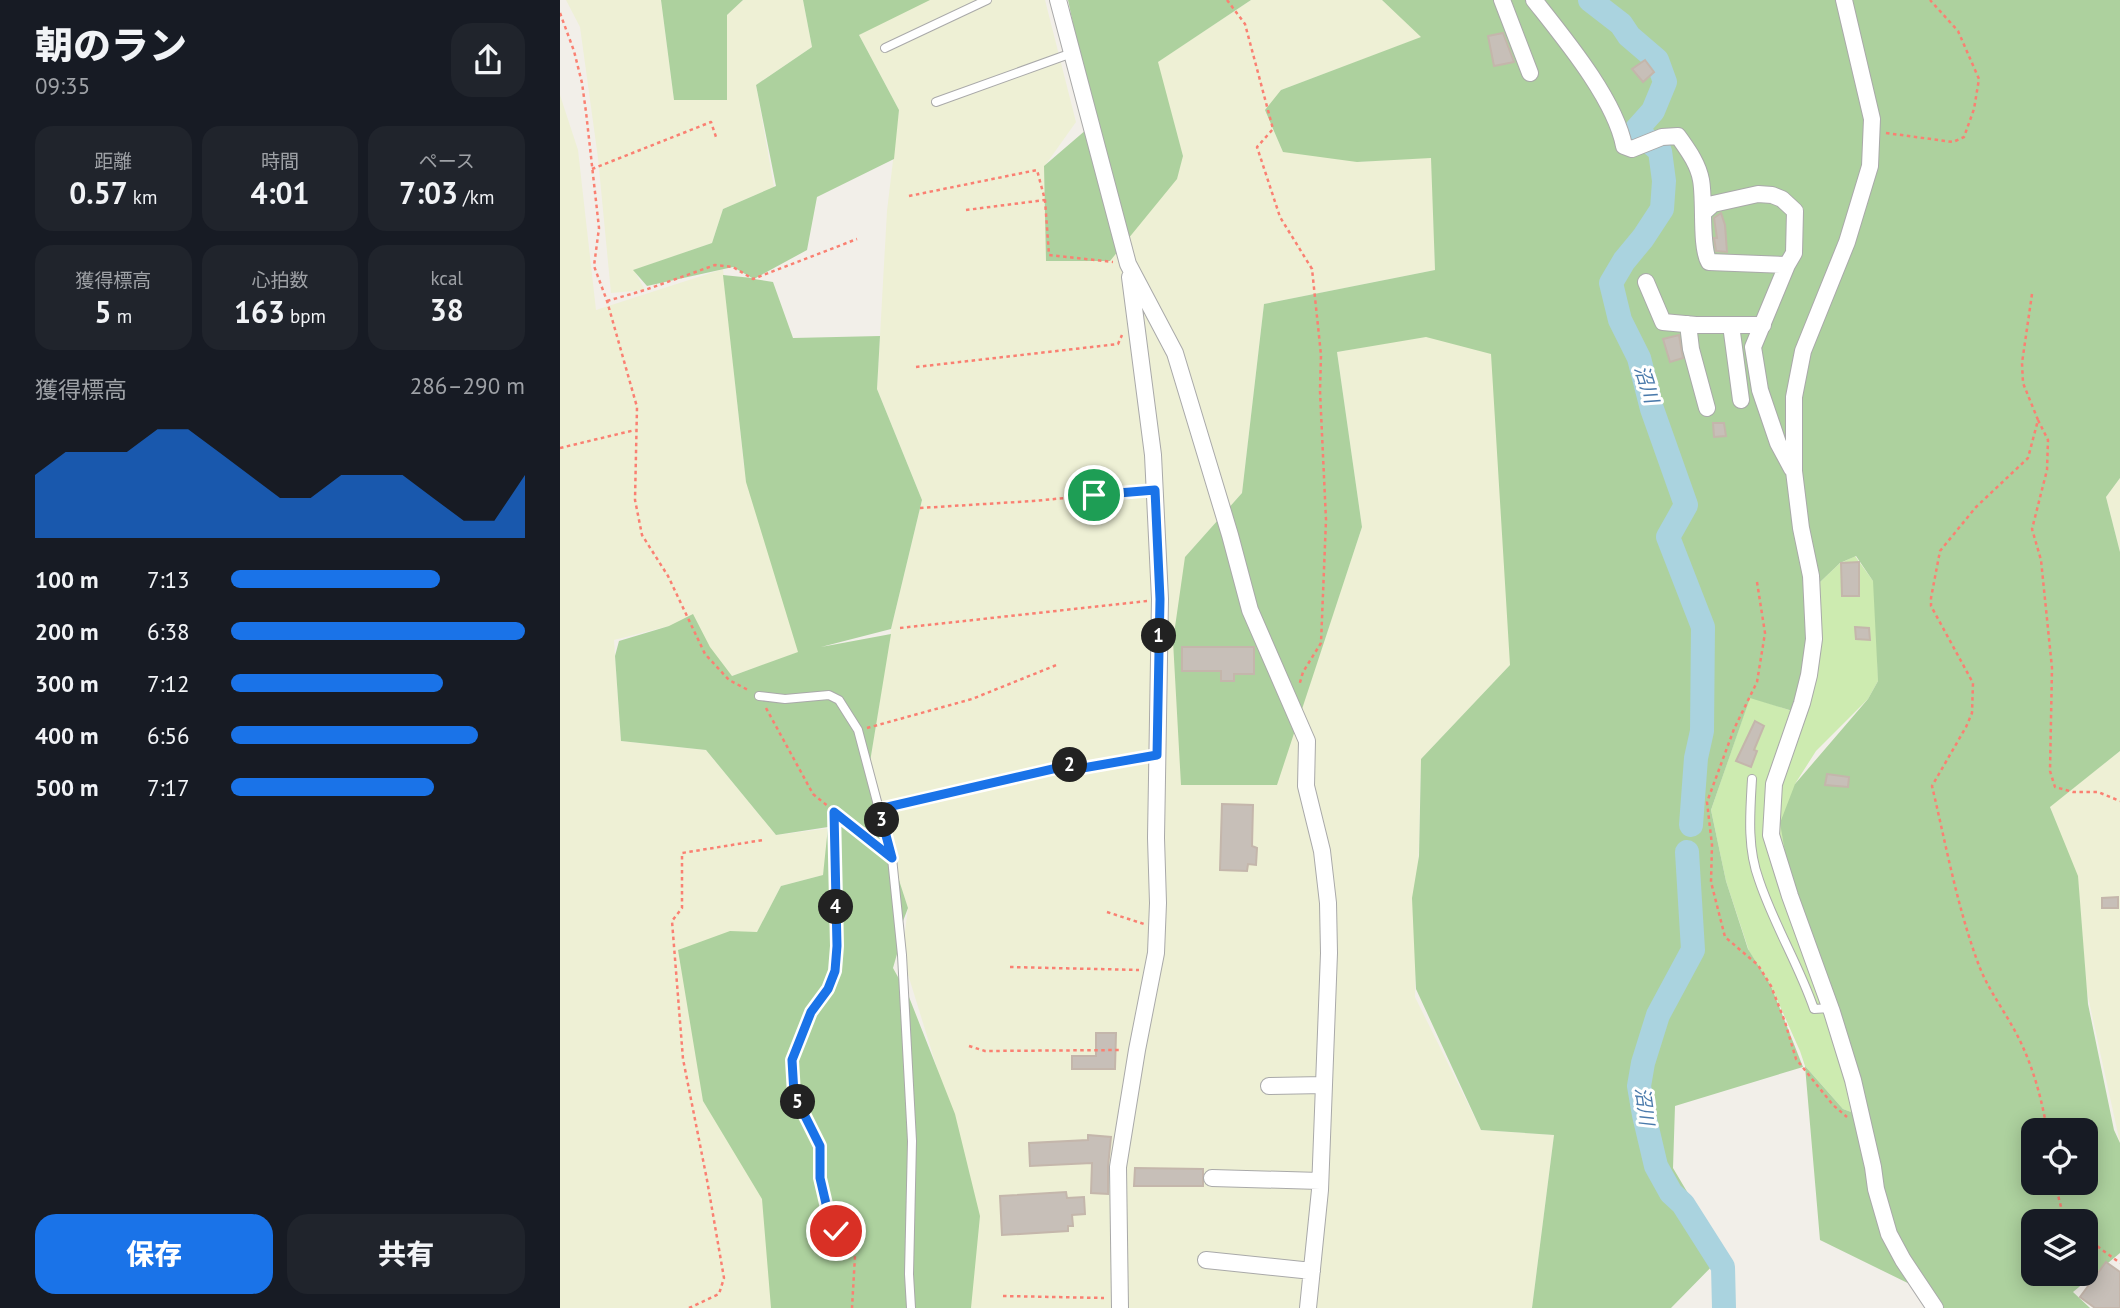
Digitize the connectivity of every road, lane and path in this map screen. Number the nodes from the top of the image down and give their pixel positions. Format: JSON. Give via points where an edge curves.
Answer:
{"nodes":[{"id":1,"x":987,"y":0,"type":"edge"},
{"id":2,"x":1058,"y":0,"type":"edge"},
{"id":3,"x":1227,"y":0,"type":"edge"},
{"id":4,"x":1502,"y":0,"type":"edge"},
{"id":5,"x":1534,"y":0,"type":"edge"},
{"id":6,"x":1844,"y":0,"type":"edge"},
{"id":7,"x":1930,"y":0,"type":"edge"},
{"id":8,"x":560,"y":13,"type":"edge"},
{"id":9,"x":886,"y":48,"type":"dead end"},
{"id":10,"x":1072,"y":53,"type":"junction"},
{"id":11,"x":1530,"y":73,"type":"dead end"},
{"id":12,"x":936,"y":102,"type":"dead end"},
{"id":13,"x":1871,"y":131,"type":"junction"},
{"id":14,"x":716,"y":137,"type":"dead end"},
{"id":15,"x":592,"y":169,"type":"junction"},
{"id":16,"x":909,"y":196,"type":"dead end"},
{"id":17,"x":1045,"y":200,"type":"junction"},
{"id":18,"x":965,"y":210,"type":"dead end"},
{"id":19,"x":1704,"y":212,"type":"junction"},
{"id":20,"x":857,"y":239,"type":"dead end"},
{"id":21,"x":1128,"y":264,"type":"junction"},
{"id":22,"x":1787,"y":265,"type":"junction"},
{"id":23,"x":1646,"y":282,"type":"dead end"},
{"id":24,"x":2032,"y":294,"type":"dead end"},
{"id":25,"x":607,"y":301,"type":"junction"},
{"id":26,"x":1688,"y":324,"type":"junction"},
{"id":27,"x":1731,"y":325,"type":"junction"},
{"id":28,"x":1763,"y":325,"type":"junction"},
{"id":29,"x":1122,"y":332,"type":"dead end"},
{"id":30,"x":916,"y":367,"type":"dead end"},
{"id":31,"x":1741,"y":400,"type":"dead end"},
{"id":32,"x":1707,"y":408,"type":"dead end"},
{"id":33,"x":2038,"y":419,"type":"junction"},
{"id":34,"x":636,"y":430,"type":"junction"},
{"id":35,"x":560,"y":448,"type":"edge"},
{"id":36,"x":1794,"y":471,"type":"junction"},
{"id":37,"x":1155,"y":490,"type":"junction"},
{"id":38,"x":920,"y":508,"type":"dead end"},
{"id":39,"x":1160,"y":599,"type":"junction"},
{"id":40,"x":900,"y":628,"type":"dead end"},
{"id":41,"x":1059,"y":664,"type":"dead end"},
{"id":42,"x":759,"y":696,"type":"junction"},
{"id":43,"x":1292,"y":707,"type":"junction"},
{"id":44,"x":858,"y":730,"type":"junction"},
{"id":45,"x":1157,"y":755,"type":"junction"},
{"id":46,"x":1752,"y":779,"type":"dead end"},
{"id":47,"x":2120,"y":801,"type":"edge"},
{"id":48,"x":879,"y":809,"type":"junction"},
{"id":49,"x":834,"y":812,"type":"junction"},
{"id":50,"x":763,"y":840,"type":"dead end"},
{"id":51,"x":892,"y":858,"type":"junction"},
{"id":52,"x":1107,"y":912,"type":"dead end"},
{"id":53,"x":1157,"y":929,"type":"junction"},
{"id":54,"x":1010,"y":967,"type":"dead end"},
{"id":55,"x":1153,"y":971,"type":"junction"},
{"id":56,"x":1830,"y":1008,"type":"junction"},
{"id":57,"x":969,"y":1046,"type":"dead end"},
{"id":58,"x":1137,"y":1050,"type":"junction"},
{"id":59,"x":1324,"y":1085,"type":"junction"},
{"id":60,"x":1269,"y":1087,"type":"dead end"},
{"id":61,"x":2044,"y":1118,"type":"edge"},
{"id":62,"x":1212,"y":1178,"type":"dead end"},
{"id":63,"x":1320,"y":1181,"type":"junction"},
{"id":64,"x":2098,"y":1247,"type":"edge"},
{"id":65,"x":1206,"y":1260,"type":"dead end"},
{"id":66,"x":2120,"y":1263,"type":"edge"},
{"id":67,"x":1312,"y":1271,"type":"junction"},
{"id":68,"x":1003,"y":1296,"type":"dead end"},
{"id":69,"x":1119,"y":1303,"type":"edge"},
{"id":70,"x":689,"y":1308,"type":"edge"},
{"id":71,"x":852,"y":1308,"type":"edge"},
{"id":72,"x":911,"y":1308,"type":"edge"},
{"id":73,"x":1308,"y":1308,"type":"edge"},
{"id":74,"x":1936,"y":1308,"type":"edge"}],
"edges":[{"from":1,"to":9,"type":"lane"},
{"from":2,"to":10,"type":"street"},
{"from":3,"to":43,"type":"path","via":[[1245,24],[1273,129],[1257,147],[1280,217],[1312,270],[1321,355],[1326,520],[1321,643],[1303,672]]},
{"from":4,"to":11,"type":"street"},
{"from":5,"to":19,"type":"street","via":[[1609,104],[1624,145],[1632,149],[1678,136],[1701,177]]},
{"from":6,"to":13,"type":"street"},
{"from":7,"to":13,"type":"path","via":[[1958,31],[1979,79],[1964,137],[1953,142]]},
{"from":8,"to":15,"type":"path","via":[[582,83]]},
{"from":10,"to":12,"type":"lane"},
{"from":10,"to":21,"type":"street"},
{"from":13,"to":36,"type":"street","via":[[1864,192],[1803,351],[1794,397]]},
{"from":14,"to":15,"type":"path","via":[[711,122]]},
{"from":15,"to":25,"type":"path","via":[[599,228],[594,266]]},
{"from":16,"to":17,"type":"path","via":[[1037,170]]},
{"from":17,"to":18,"type":"path"},
{"from":17,"to":21,"type":"path","via":[[1049,255]]},
{"from":19,"to":22,"type":"street","via":[[1709,262]]},
{"from":19,"to":22,"type":"street","via":[[1713,205],[1758,194],[1782,199],[1795,211],[1794,253]]},
{"from":20,"to":25,"type":"path","via":[[753,279],[733,267],[715,265]]},
{"from":21,"to":37,"type":"street"},
{"from":21,"to":43,"type":"street","via":[[1174,353],[1250,610]]},
{"from":22,"to":28,"type":"street"},
{"from":23,"to":26,"type":"street","via":[[1663,322]]},
{"from":24,"to":33,"type":"path","via":[[2022,363],[2023,383]]},
{"from":25,"to":34,"type":"path","via":[[637,407]]},
{"from":26,"to":27,"type":"street"},
{"from":26,"to":32,"type":"street"},
{"from":27,"to":28,"type":"street"},
{"from":27,"to":31,"type":"street"},
{"from":28,"to":36,"type":"street","via":[[1754,347],[1760,390],[1778,443]]},
{"from":29,"to":30,"type":"path","via":[[1118,344]]},
{"from":33,"to":47,"type":"path","via":[[2048,440],[2048,470],[2032,529],[2041,560],[2052,668],[2050,771],[2055,787],[2098,792]]},
{"from":33,"to":61,"type":"path","via":[[2028,458],[1976,507],[1937,560],[1931,606],[1973,683],[1972,713],[1932,786],[1978,963],[2028,1057]]},
{"from":34,"to":35,"type":"path"},
{"from":34,"to":42,"type":"path","via":[[635,500],[642,535],[705,654],[729,680]]},
{"from":36,"to":56,"type":"street","via":[[1811,576],[1814,639],[1802,704],[1774,784],[1771,835]]},
{"from":37,"to":38,"type":"path"},
{"from":37,"to":39,"type":"street"},
{"from":39,"to":40,"type":"path"},
{"from":39,"to":45,"type":"street"},
{"from":41,"to":44,"type":"path","via":[[972,699]]},
{"from":42,"to":44,"type":"lane","via":[[829,695],[839,700]]},
{"from":42,"to":49,"type":"path","via":[[813,794]]},
{"from":43,"to":59,"type":"street","via":[[1307,741],[1306,786],[1322,851],[1328,903]]},
{"from":44,"to":48,"type":"lane"},
{"from":45,"to":48,"type":"path","via":[[1077,769],[1070,765]]},
{"from":45,"to":53,"type":"street"},
{"from":46,"to":56,"type":"lane","via":[[1749,823],[1758,878],[1814,1009]]},
{"from":48,"to":51,"type":"lane"},
{"from":49,"to":51,"type":"path"},
{"from":49,"to":71,"type":"path","via":[[835,971],[811,1012],[792,1060],[794,1094],[820,1146],[820,1178],[827,1208],[836,1231],[855,1256]]},
{"from":50,"to":70,"type":"path","via":[[682,853],[682,908],[672,921],[683,1059],[724,1278],[719,1294]]},
{"from":51,"to":72,"type":"lane","via":[[912,1141]]},
{"from":52,"to":53,"type":"path"},
{"from":53,"to":55,"type":"street"},
{"from":54,"to":55,"type":"path"},
{"from":55,"to":58,"type":"street"},
{"from":56,"to":74,"type":"street","via":[[1853,1080],[1889,1234]]},
{"from":57,"to":58,"type":"path","via":[[985,1051]]},
{"from":58,"to":69,"type":"street","via":[[1118,1167]]},
{"from":59,"to":60,"type":"street"},
{"from":59,"to":63,"type":"street"},
{"from":62,"to":63,"type":"street"},
{"from":63,"to":67,"type":"street"},
{"from":64,"to":66,"type":"path"},
{"from":65,"to":67,"type":"street"},
{"from":67,"to":73,"type":"street"},
{"from":68,"to":69,"type":"path"}]}
